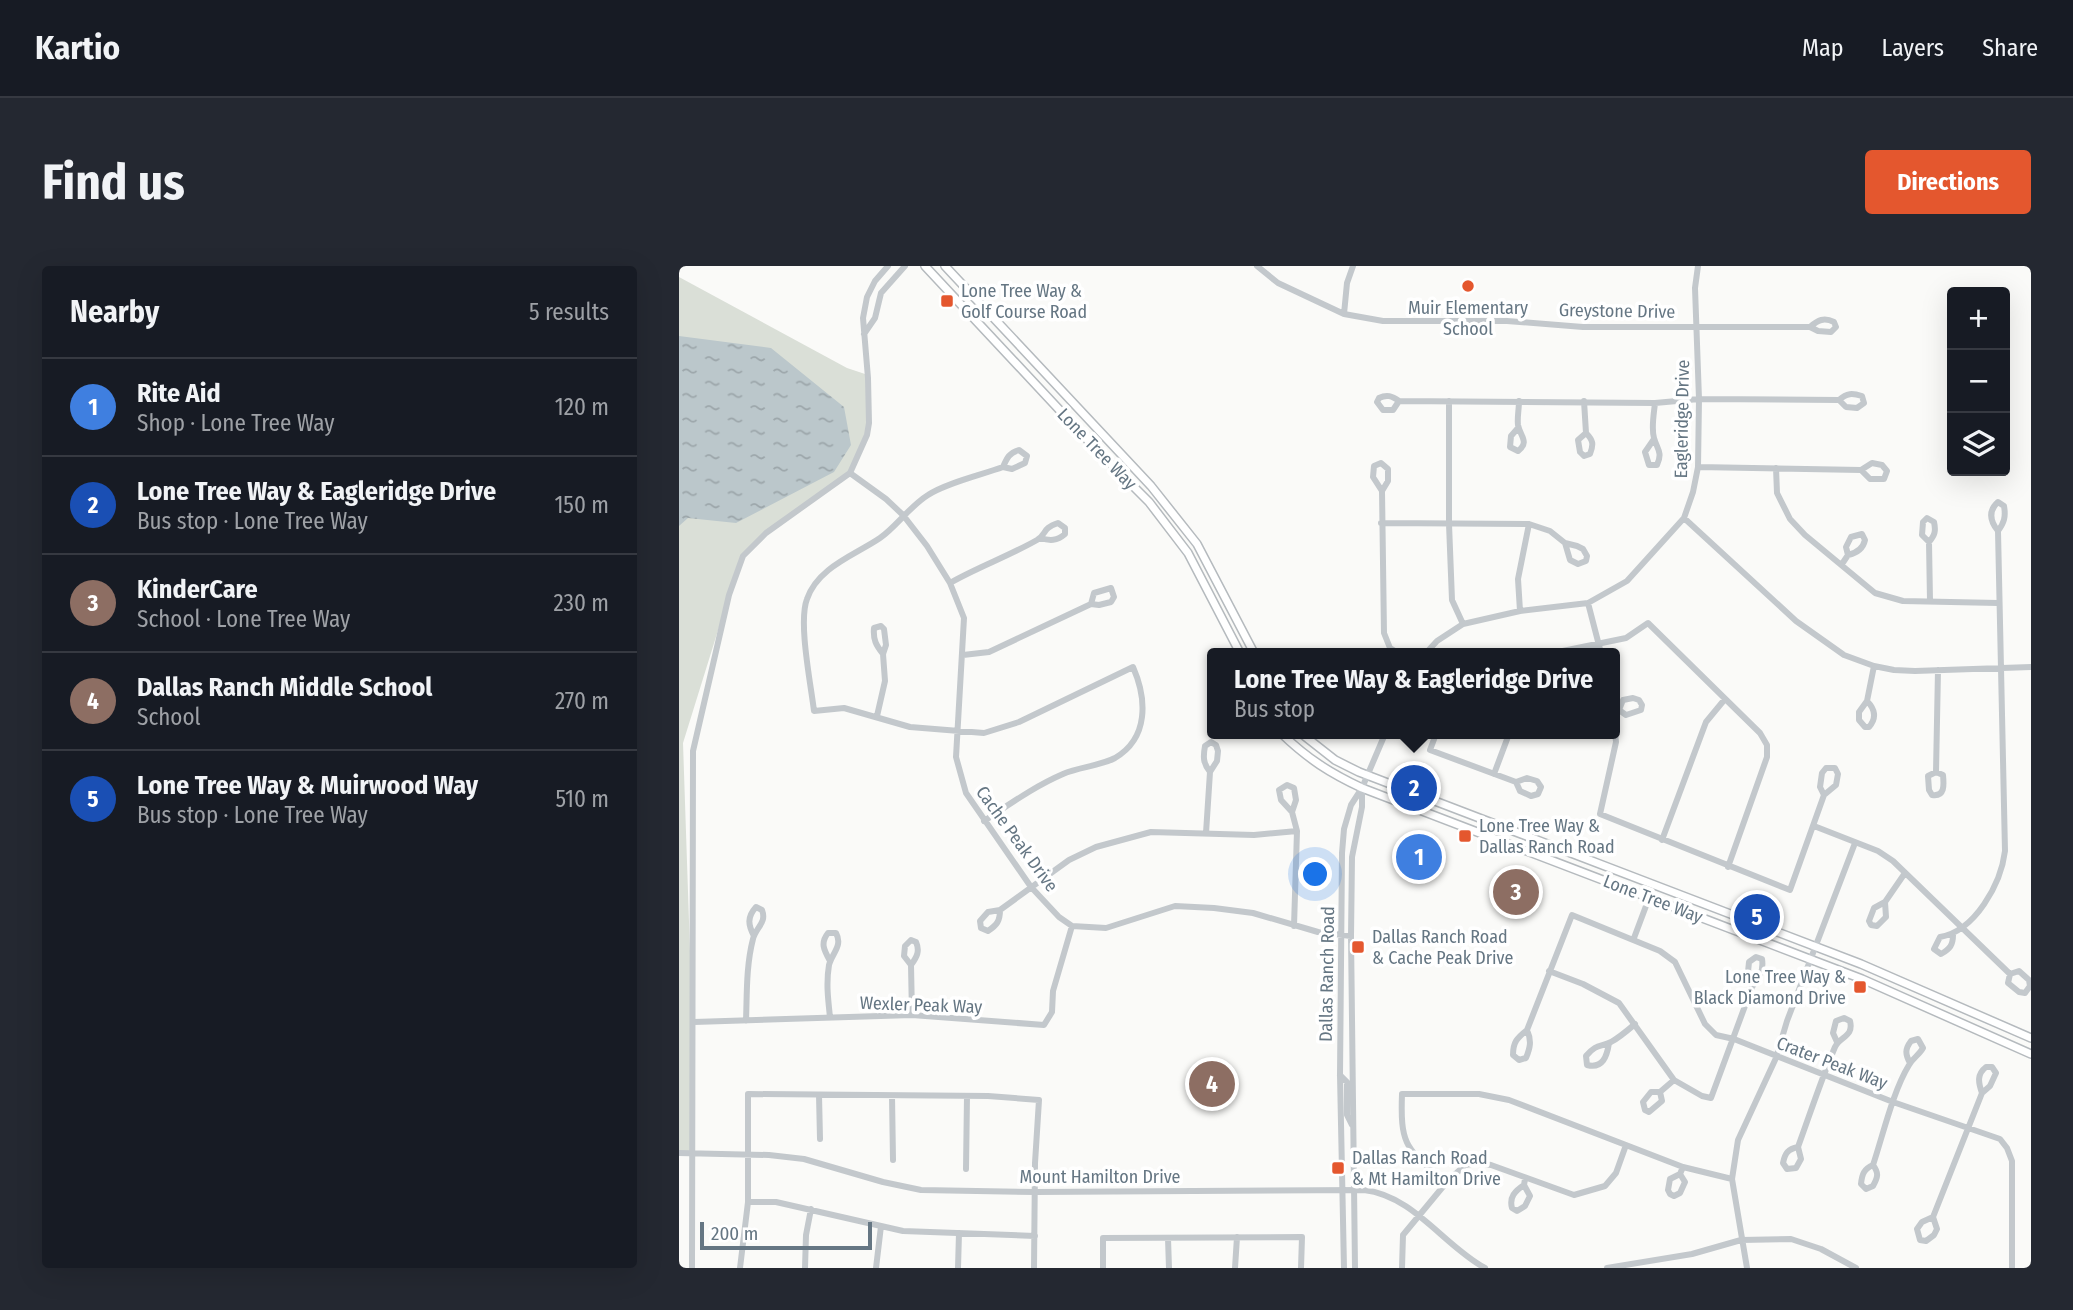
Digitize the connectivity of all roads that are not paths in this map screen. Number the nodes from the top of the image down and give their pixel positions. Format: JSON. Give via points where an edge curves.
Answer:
{"nodes":[{"id":1,"x":888,"y":266,"type":"edge"},
{"id":2,"x":905,"y":266,"type":"edge"},
{"id":3,"x":925,"y":266,"type":"edge"},
{"id":4,"x":945,"y":266,"type":"edge"},
{"id":5,"x":1257,"y":266,"type":"edge"},
{"id":6,"x":1353,"y":266,"type":"edge"},
{"id":7,"x":1697,"y":266,"type":"edge"},
{"id":8,"x":1344,"y":314,"type":"junction"},
{"id":9,"x":1696,"y":326,"type":"junction"},
{"id":10,"x":1810,"y":327,"type":"dead end"},
{"id":11,"x":865,"y":334,"type":"junction"},
{"id":12,"x":1699,"y":399,"type":"junction"},
{"id":13,"x":1839,"y":400,"type":"dead end"},
{"id":14,"x":1399,"y":401,"type":"dead end"},
{"id":15,"x":1449,"y":401,"type":"junction"},
{"id":16,"x":1519,"y":401,"type":"junction"},
{"id":17,"x":1584,"y":401,"type":"junction"},
{"id":18,"x":1655,"y":403,"type":"junction"},
{"id":19,"x":1518,"y":428,"type":"dead end"},
{"id":20,"x":1586,"y":433,"type":"dead end"},
{"id":21,"x":1654,"y":439,"type":"dead end"},
{"id":22,"x":1003,"y":467,"type":"dead end"},
{"id":23,"x":1698,"y":467,"type":"junction"},
{"id":24,"x":1776,"y":468,"type":"junction"},
{"id":25,"x":1861,"y":470,"type":"dead end"},
{"id":26,"x":850,"y":473,"type":"junction"},
{"id":27,"x":1382,"y":491,"type":"dead end"},
{"id":28,"x":903,"y":515,"type":"junction"},
{"id":29,"x":1684,"y":518,"type":"junction"},
{"id":30,"x":1381,"y":523,"type":"junction"},
{"id":31,"x":1449,"y":524,"type":"junction"},
{"id":32,"x":1529,"y":524,"type":"junction"},
{"id":33,"x":1998,"y":531,"type":"dead end"},
{"id":34,"x":1040,"y":538,"type":"dead end"},
{"id":35,"x":1565,"y":542,"type":"dead end"},
{"id":36,"x":1929,"y":542,"type":"dead end"},
{"id":37,"x":1848,"y":555,"type":"dead end"},
{"id":38,"x":1842,"y":564,"type":"junction"},
{"id":39,"x":950,"y":583,"type":"junction"},
{"id":40,"x":1930,"y":601,"type":"junction"},
{"id":41,"x":1588,"y":603,"type":"junction"},
{"id":42,"x":1998,"y":603,"type":"junction"},
{"id":43,"x":1091,"y":604,"type":"dead end"},
{"id":44,"x":1520,"y":611,"type":"junction"},
{"id":45,"x":1463,"y":624,"type":"junction"},
{"id":46,"x":1599,"y":645,"type":"junction"},
{"id":47,"x":1237,"y":648,"type":"edge"},
{"id":48,"x":1251,"y":648,"type":"edge"},
{"id":49,"x":1390,"y":648,"type":"edge"},
{"id":50,"x":1431,"y":648,"type":"edge"},
{"id":51,"x":1582,"y":648,"type":"edge"},
{"id":52,"x":1600,"y":648,"type":"edge"},
{"id":53,"x":883,"y":654,"type":"dead end"},
{"id":54,"x":963,"y":655,"type":"junction"},
{"id":55,"x":1874,"y":666,"type":"junction"},
{"id":56,"x":2031,"y":667,"type":"edge"},
{"id":57,"x":2000,"y":669,"type":"junction"},
{"id":58,"x":1938,"y":670,"type":"junction"},
{"id":59,"x":1725,"y":699,"type":"junction"},
{"id":60,"x":1867,"y":701,"type":"dead end"},
{"id":61,"x":877,"y":716,"type":"junction"},
{"id":62,"x":957,"y":731,"type":"junction"},
{"id":63,"x":1287,"y":739,"type":"edge"},
{"id":64,"x":1308,"y":739,"type":"edge"},
{"id":65,"x":1383,"y":739,"type":"edge"},
{"id":66,"x":1434,"y":739,"type":"edge"},
{"id":67,"x":1507,"y":739,"type":"edge"},
{"id":68,"x":1616,"y":739,"type":"edge"},
{"id":69,"x":1210,"y":772,"type":"dead end"},
{"id":70,"x":1936,"y":772,"type":"dead end"},
{"id":71,"x":1494,"y":774,"type":"junction"},
{"id":72,"x":1367,"y":776,"type":"junction"},
{"id":73,"x":1516,"y":782,"type":"dead end"},
{"id":74,"x":1362,"y":788,"type":"junction"},
{"id":75,"x":1824,"y":795,"type":"dead end"},
{"id":76,"x":1292,"y":812,"type":"dead end"},
{"id":77,"x":984,"y":821,"type":"junction"},
{"id":78,"x":1814,"y":826,"type":"junction"},
{"id":79,"x":1297,"y":831,"type":"junction"},
{"id":80,"x":1206,"y":833,"type":"junction"},
{"id":81,"x":1663,"y":840,"type":"junction"},
{"id":82,"x":1506,"y":843,"type":"junction"},
{"id":83,"x":1855,"y":843,"type":"junction"},
{"id":84,"x":1562,"y":850,"type":"junction"},
{"id":85,"x":1728,"y":867,"type":"junction"},
{"id":86,"x":1905,"y":873,"type":"junction"},
{"id":87,"x":1031,"y":887,"type":"junction"},
{"id":88,"x":1649,"y":898,"type":"junction"},
{"id":89,"x":1885,"y":902,"type":"dead end"},
{"id":90,"x":1000,"y":910,"type":"dead end"},
{"id":91,"x":1072,"y":926,"type":"junction"},
{"id":92,"x":1294,"y":926,"type":"junction"},
{"id":93,"x":1961,"y":928,"type":"junction"},
{"id":94,"x":1953,"y":935,"type":"dead end"},
{"id":95,"x":754,"y":936,"type":"dead end"},
{"id":96,"x":1342,"y":936,"type":"junction"},
{"id":97,"x":1351,"y":936,"type":"junction"},
{"id":98,"x":1634,"y":938,"type":"junction"},
{"id":99,"x":1815,"y":947,"type":"junction"},
{"id":100,"x":1810,"y":960,"type":"junction"},
{"id":101,"x":830,"y":961,"type":"dead end"},
{"id":102,"x":911,"y":965,"type":"dead end"},
{"id":103,"x":1549,"y":971,"type":"junction"},
{"id":104,"x":2010,"y":974,"type":"dead end"},
{"id":105,"x":1752,"y":987,"type":"dead end"},
{"id":106,"x":912,"y":1015,"type":"junction"},
{"id":107,"x":830,"y":1017,"type":"junction"},
{"id":108,"x":746,"y":1021,"type":"junction"},
{"id":109,"x":694,"y":1022,"type":"junction"},
{"id":110,"x":1635,"y":1024,"type":"junction"},
{"id":111,"x":1527,"y":1030,"type":"dead end"},
{"id":112,"x":2031,"y":1038,"type":"edge"},
{"id":113,"x":1734,"y":1040,"type":"junction"},
{"id":114,"x":1837,"y":1042,"type":"dead end"},
{"id":115,"x":1609,"y":1043,"type":"dead end"},
{"id":116,"x":2031,"y":1054,"type":"edge"},
{"id":117,"x":1776,"y":1058,"type":"junction"},
{"id":118,"x":1910,"y":1063,"type":"dead end"},
{"id":119,"x":1341,"y":1075,"type":"junction"},
{"id":120,"x":1824,"y":1075,"type":"junction"},
{"id":121,"x":1674,"y":1080,"type":"junction"},
{"id":122,"x":1660,"y":1091,"type":"dead end"},
{"id":123,"x":1982,"y":1093,"type":"dead end"},
{"id":124,"x":819,"y":1095,"type":"junction"},
{"id":125,"x":892,"y":1096,"type":"junction"},
{"id":126,"x":967,"y":1096,"type":"junction"},
{"id":127,"x":1893,"y":1102,"type":"junction"},
{"id":128,"x":1967,"y":1127,"type":"junction"},
{"id":129,"x":1354,"y":1130,"type":"junction"},
{"id":130,"x":820,"y":1139,"type":"dead end"},
{"id":131,"x":1626,"y":1145,"type":"junction"},
{"id":132,"x":1798,"y":1147,"type":"dead end"},
{"id":133,"x":679,"y":1153,"type":"edge"},
{"id":134,"x":693,"y":1154,"type":"junction"},
{"id":135,"x":748,"y":1155,"type":"junction"},
{"id":136,"x":893,"y":1160,"type":"dead end"},
{"id":137,"x":1873,"y":1165,"type":"dead end"},
{"id":138,"x":966,"y":1170,"type":"dead end"},
{"id":139,"x":1732,"y":1179,"type":"junction"},
{"id":140,"x":1446,"y":1183,"type":"junction"},
{"id":141,"x":1343,"y":1190,"type":"junction"},
{"id":142,"x":1353,"y":1190,"type":"junction"},
{"id":143,"x":1035,"y":1192,"type":"junction"},
{"id":144,"x":748,"y":1202,"type":"junction"},
{"id":145,"x":811,"y":1209,"type":"junction"},
{"id":146,"x":1419,"y":1216,"type":"junction"},
{"id":147,"x":1933,"y":1217,"type":"dead end"},
{"id":148,"x":881,"y":1226,"type":"junction"},
{"id":149,"x":959,"y":1233,"type":"junction"},
{"id":150,"x":1035,"y":1236,"type":"junction"},
{"id":151,"x":1237,"y":1237,"type":"junction"},
{"id":152,"x":1168,"y":1238,"type":"junction"},
{"id":153,"x":1741,"y":1240,"type":"junction"},
{"id":154,"x":692,"y":1268,"type":"edge"},
{"id":155,"x":740,"y":1268,"type":"edge"},
{"id":156,"x":805,"y":1268,"type":"edge"},
{"id":157,"x":876,"y":1268,"type":"edge"},
{"id":158,"x":958,"y":1268,"type":"edge"},
{"id":159,"x":1034,"y":1268,"type":"edge"},
{"id":160,"x":1104,"y":1268,"type":"edge"},
{"id":161,"x":1169,"y":1268,"type":"edge"},
{"id":162,"x":1235,"y":1268,"type":"edge"},
{"id":163,"x":1301,"y":1268,"type":"edge"},
{"id":164,"x":1344,"y":1268,"type":"edge"},
{"id":165,"x":1355,"y":1268,"type":"edge"},
{"id":166,"x":1402,"y":1268,"type":"edge"},
{"id":167,"x":1484,"y":1268,"type":"edge"},
{"id":168,"x":1607,"y":1268,"type":"edge"},
{"id":169,"x":1747,"y":1268,"type":"edge"},
{"id":170,"x":1856,"y":1268,"type":"edge"},
{"id":171,"x":2012,"y":1268,"type":"edge"}],
"edges":[{"from":1,"to":11,"type":"street","via":[[867,298]]},
{"from":2,"to":11,"type":"street","via":[[881,293]]},
{"from":3,"to":47,"type":"main road","name":"Lone Tree Way","via":[[1149,502],[1188,553]]},
{"from":4,"to":48,"type":"main road","name":"Lone Tree Way","via":[[1151,485],[1197,544]]},
{"from":5,"to":8,"type":"street","name":"Greystone Drive","via":[[1278,283]]},
{"from":6,"to":8,"type":"street"},
{"from":7,"to":9,"type":"street","name":"Eagleridge Drive"},
{"from":8,"to":9,"type":"street","name":"Greystone Drive","via":[[1383,321]]},
{"from":9,"to":10,"type":"street","name":"Greystone Drive"},
{"from":9,"to":12,"type":"street","name":"Eagleridge Drive"},
{"from":11,"to":26,"type":"street","via":[[869,423]]},
{"from":12,"to":13,"type":"street"},
{"from":12,"to":18,"type":"street"},
{"from":12,"to":23,"type":"street","name":"Eagleridge Drive"},
{"from":14,"to":15,"type":"street"},
{"from":15,"to":16,"type":"street"},
{"from":15,"to":31,"type":"street"},
{"from":16,"to":17,"type":"street"},
{"from":16,"to":19,"type":"street"},
{"from":17,"to":18,"type":"street"},
{"from":17,"to":20,"type":"street"},
{"from":18,"to":21,"type":"street"},
{"from":22,"to":28,"type":"street","via":[[929,494]]},
{"from":23,"to":24,"type":"street"},
{"from":23,"to":29,"type":"street","name":"Eagleridge Drive"},
{"from":24,"to":25,"type":"street"},
{"from":24,"to":38,"type":"street","via":[[1777,493],[1790,519]]},
{"from":26,"to":28,"type":"street","name":"Cache Peak Drive"},
{"from":26,"to":109,"type":"street","via":[[766,533],[743,556],[729,595],[694,751]]},
{"from":27,"to":30,"type":"street"},
{"from":28,"to":39,"type":"street","name":"Cache Peak Drive"},
{"from":28,"to":61,"type":"street","via":[[881,537],[835,564],[817,582],[807,598],[804,616],[814,711],[844,708]]},
{"from":29,"to":41,"type":"street","name":"Eagleridge Drive","via":[[1627,581]]},
{"from":29,"to":55,"type":"street","via":[[1795,621],[1844,655]]},
{"from":30,"to":31,"type":"street"},
{"from":30,"to":49,"type":"street","via":[[1384,633]]},
{"from":31,"to":32,"type":"street"},
{"from":31,"to":45,"type":"street","via":[[1452,600]]},
{"from":32,"to":35,"type":"street"},
{"from":32,"to":44,"type":"street","via":[[1518,579]]},
{"from":33,"to":42,"type":"street"},
{"from":34,"to":39,"type":"street"},
{"from":36,"to":40,"type":"street"},
{"from":37,"to":38,"type":"street"},
{"from":38,"to":40,"type":"street","via":[[1875,593],[1903,601]]},
{"from":39,"to":54,"type":"street","name":"Cache Peak Drive","via":[[964,618]]},
{"from":40,"to":42,"type":"street"},
{"from":41,"to":44,"type":"street","name":"Eagleridge Drive"},
{"from":41,"to":46,"type":"street"},
{"from":42,"to":57,"type":"street"},
{"from":43,"to":54,"type":"street","via":[[989,653]]},
{"from":44,"to":45,"type":"street","name":"Eagleridge Drive"},
{"from":45,"to":50,"type":"street","name":"Eagleridge Drive"},
{"from":46,"to":51,"type":"street"},
{"from":46,"to":52,"type":"street"},
{"from":46,"to":59,"type":"street","via":[[1626,638],[1648,623]]},
{"from":53,"to":61,"type":"street","via":[[885,681]]},
{"from":54,"to":62,"type":"street","name":"Cache Peak Drive"},
{"from":55,"to":58,"type":"street"},
{"from":55,"to":60,"type":"street"},
{"from":56,"to":57,"type":"street"},
{"from":57,"to":58,"type":"street"},
{"from":57,"to":93,"type":"street","via":[[2003,869],[1985,904]]},
{"from":58,"to":70,"type":"street"},
{"from":59,"to":81,"type":"street","via":[[1706,722]]},
{"from":59,"to":85,"type":"street","via":[[1767,745],[1767,757]]},
{"from":61,"to":62,"type":"street","via":[[910,727]]},
{"from":62,"to":77,"type":"street","name":"Cache Peak Drive","via":[[956,757],[966,793]]},
{"from":62,"to":77,"type":"street","via":[[984,733],[1019,722],[1133,667],[1140,684],[1144,704],[1141,729],[1115,758],[1033,789]]},
{"from":63,"to":74,"type":"main road","name":"Lone Tree Way","via":[[1305,756]]},
{"from":64,"to":72,"type":"main road","name":"Lone Tree Way","via":[[1335,760]]},
{"from":65,"to":72,"type":"street"},
{"from":66,"to":71,"type":"street","via":[[1430,750]]},
{"from":67,"to":71,"type":"street"},
{"from":68,"to":81,"type":"street","via":[[1600,814]]},
{"from":69,"to":80,"type":"street"},
{"from":71,"to":73,"type":"street"},
{"from":72,"to":74,"type":"street"},
{"from":72,"to":84,"type":"main road","name":"Lone Tree Way"},
{"from":74,"to":82,"type":"main road","name":"Lone Tree Way"},
{"from":74,"to":96,"type":"street","name":"Dallas Ranch Road","via":[[1344,829]]},
{"from":74,"to":97,"type":"street","name":"Dallas Ranch Road","via":[[1352,857]]},
{"from":75,"to":78,"type":"street"},
{"from":76,"to":79,"type":"street"},
{"from":77,"to":87,"type":"street","name":"Cache Peak Drive"},
{"from":78,"to":83,"type":"street"},
{"from":78,"to":85,"type":"street","via":[[1790,890]]},
{"from":79,"to":80,"type":"street"},
{"from":79,"to":92,"type":"street"},
{"from":80,"to":87,"type":"street","via":[[1151,832],[1096,847]]},
{"from":81,"to":85,"type":"street"},
{"from":82,"to":84,"type":"main road","via":[[1518,838]]},
{"from":82,"to":88,"type":"main road","name":"Lone Tree Way"},
{"from":83,"to":86,"type":"street","via":[[1878,851]]},
{"from":83,"to":99,"type":"street"},
{"from":84,"to":99,"type":"main road","name":"Lone Tree Way"},
{"from":86,"to":89,"type":"street"},
{"from":86,"to":93,"type":"street"},
{"from":87,"to":90,"type":"street"},
{"from":87,"to":91,"type":"street","name":"Cache Peak Drive"},
{"from":88,"to":98,"type":"street"},
{"from":88,"to":100,"type":"main road","name":"Lone Tree Way"},
{"from":91,"to":92,"type":"street","via":[[1106,928],[1175,906],[1253,913]]},
{"from":91,"to":106,"type":"street","name":"Wexler Peak Way","via":[[1053,991],[1052,1012],[1044,1025]]},
{"from":92,"to":96,"type":"street"},
{"from":93,"to":94,"type":"street"},
{"from":93,"to":104,"type":"street"},
{"from":95,"to":108,"type":"street"},
{"from":96,"to":97,"type":"street"},
{"from":96,"to":119,"type":"street","name":"Dallas Ranch Road"},
{"from":97,"to":129,"type":"street","name":"Dallas Ranch Road"},
{"from":98,"to":103,"type":"street","name":"Crater Peak Way","via":[[1572,915]]},
{"from":98,"to":113,"type":"street","name":"Crater Peak Way","via":[[1675,962],[1705,1024],[1717,1035]]},
{"from":99,"to":100,"type":"street"},
{"from":99,"to":112,"type":"main road","name":"Lone Tree Way"},
{"from":100,"to":116,"type":"main road","name":"Lone Tree Way"},
{"from":100,"to":117,"type":"street"},
{"from":101,"to":107,"type":"street"},
{"from":102,"to":106,"type":"street"},
{"from":103,"to":110,"type":"street","via":[[1619,1003]]},
{"from":103,"to":111,"type":"street"},
{"from":105,"to":113,"type":"street"},
{"from":106,"to":107,"type":"street","name":"Wexler Peak Way"},
{"from":107,"to":108,"type":"street","name":"Wexler Peak Way"},
{"from":108,"to":109,"type":"street","name":"Wexler Peak Way"},
{"from":109,"to":134,"type":"street"},
{"from":110,"to":115,"type":"street"},
{"from":110,"to":121,"type":"street"},
{"from":113,"to":117,"type":"street","name":"Crater Peak Way"},
{"from":113,"to":121,"type":"street","via":[[1711,1098]]},
{"from":114,"to":120,"type":"street"},
{"from":117,"to":120,"type":"street","name":"Crater Peak Way"},
{"from":117,"to":139,"type":"street","via":[[1738,1140]]},
{"from":118,"to":127,"type":"street"},
{"from":119,"to":129,"type":"street","via":[[1347,1082],[1347,1115]]},
{"from":119,"to":141,"type":"street","name":"Dallas Ranch Road"},
{"from":120,"to":127,"type":"street","name":"Crater Peak Way"},
{"from":120,"to":132,"type":"street"},
{"from":121,"to":122,"type":"street"},
{"from":123,"to":128,"type":"street"},
{"from":124,"to":125,"type":"street"},
{"from":124,"to":130,"type":"street"},
{"from":124,"to":135,"type":"street","via":[[748,1094]]},
{"from":125,"to":126,"type":"street"},
{"from":125,"to":136,"type":"street"},
{"from":126,"to":138,"type":"street"},
{"from":126,"to":143,"type":"street","via":[[1039,1100]]},
{"from":127,"to":128,"type":"street","name":"Crater Peak Way"},
{"from":127,"to":137,"type":"street"},
{"from":128,"to":147,"type":"street"},
{"from":128,"to":171,"type":"street","name":"Crater Peak Way","via":[[2000,1139],[2012,1161]]},
{"from":129,"to":142,"type":"street","name":"Dallas Ranch Road"},
{"from":131,"to":139,"type":"street","via":[[1681,1171]]},
{"from":131,"to":140,"type":"street","via":[[1616,1173],[1605,1186],[1574,1195],[1478,1163],[1465,1165]]},
{"from":131,"to":140,"type":"street","via":[[1509,1100],[1479,1094],[1402,1094],[1405,1144]]},
{"from":133,"to":134,"type":"street","name":"Mount Hamilton Drive"},
{"from":134,"to":135,"type":"street","name":"Mount Hamilton Drive"},
{"from":134,"to":154,"type":"street"},
{"from":135,"to":143,"type":"street","name":"Mount Hamilton Drive","via":[[804,1159],[921,1189]]},
{"from":135,"to":144,"type":"street"},
{"from":139,"to":153,"type":"street"},
{"from":140,"to":146,"type":"street"},
{"from":141,"to":142,"type":"street","name":"Mount Hamilton Drive"},
{"from":141,"to":143,"type":"street","name":"Mount Hamilton Drive"},
{"from":141,"to":164,"type":"street","name":"Dallas Ranch Road"},
{"from":142,"to":146,"type":"street","name":"Mount Hamilton Drive","via":[[1381,1192]]},
{"from":142,"to":165,"type":"street","name":"Dallas Ranch Road"},
{"from":143,"to":150,"type":"street"},
{"from":144,"to":145,"type":"street"},
{"from":144,"to":155,"type":"street"},
{"from":145,"to":148,"type":"street"},
{"from":145,"to":156,"type":"street"},
{"from":146,"to":166,"type":"street","via":[[1403,1235]]},
{"from":146,"to":167,"type":"street","name":"Mount Hamilton Drive"},
{"from":148,"to":149,"type":"street"},
{"from":148,"to":157,"type":"street"},
{"from":149,"to":150,"type":"street"},
{"from":149,"to":158,"type":"street"},
{"from":150,"to":159,"type":"street"},
{"from":151,"to":152,"type":"street"},
{"from":151,"to":162,"type":"street"},
{"from":151,"to":163,"type":"street","via":[[1302,1237]]},
{"from":152,"to":160,"type":"street","via":[[1104,1238]]},
{"from":152,"to":161,"type":"street"},
{"from":153,"to":168,"type":"street","via":[[1692,1254]]},
{"from":153,"to":169,"type":"street"},
{"from":153,"to":170,"type":"street","via":[[1791,1239]]}]}
